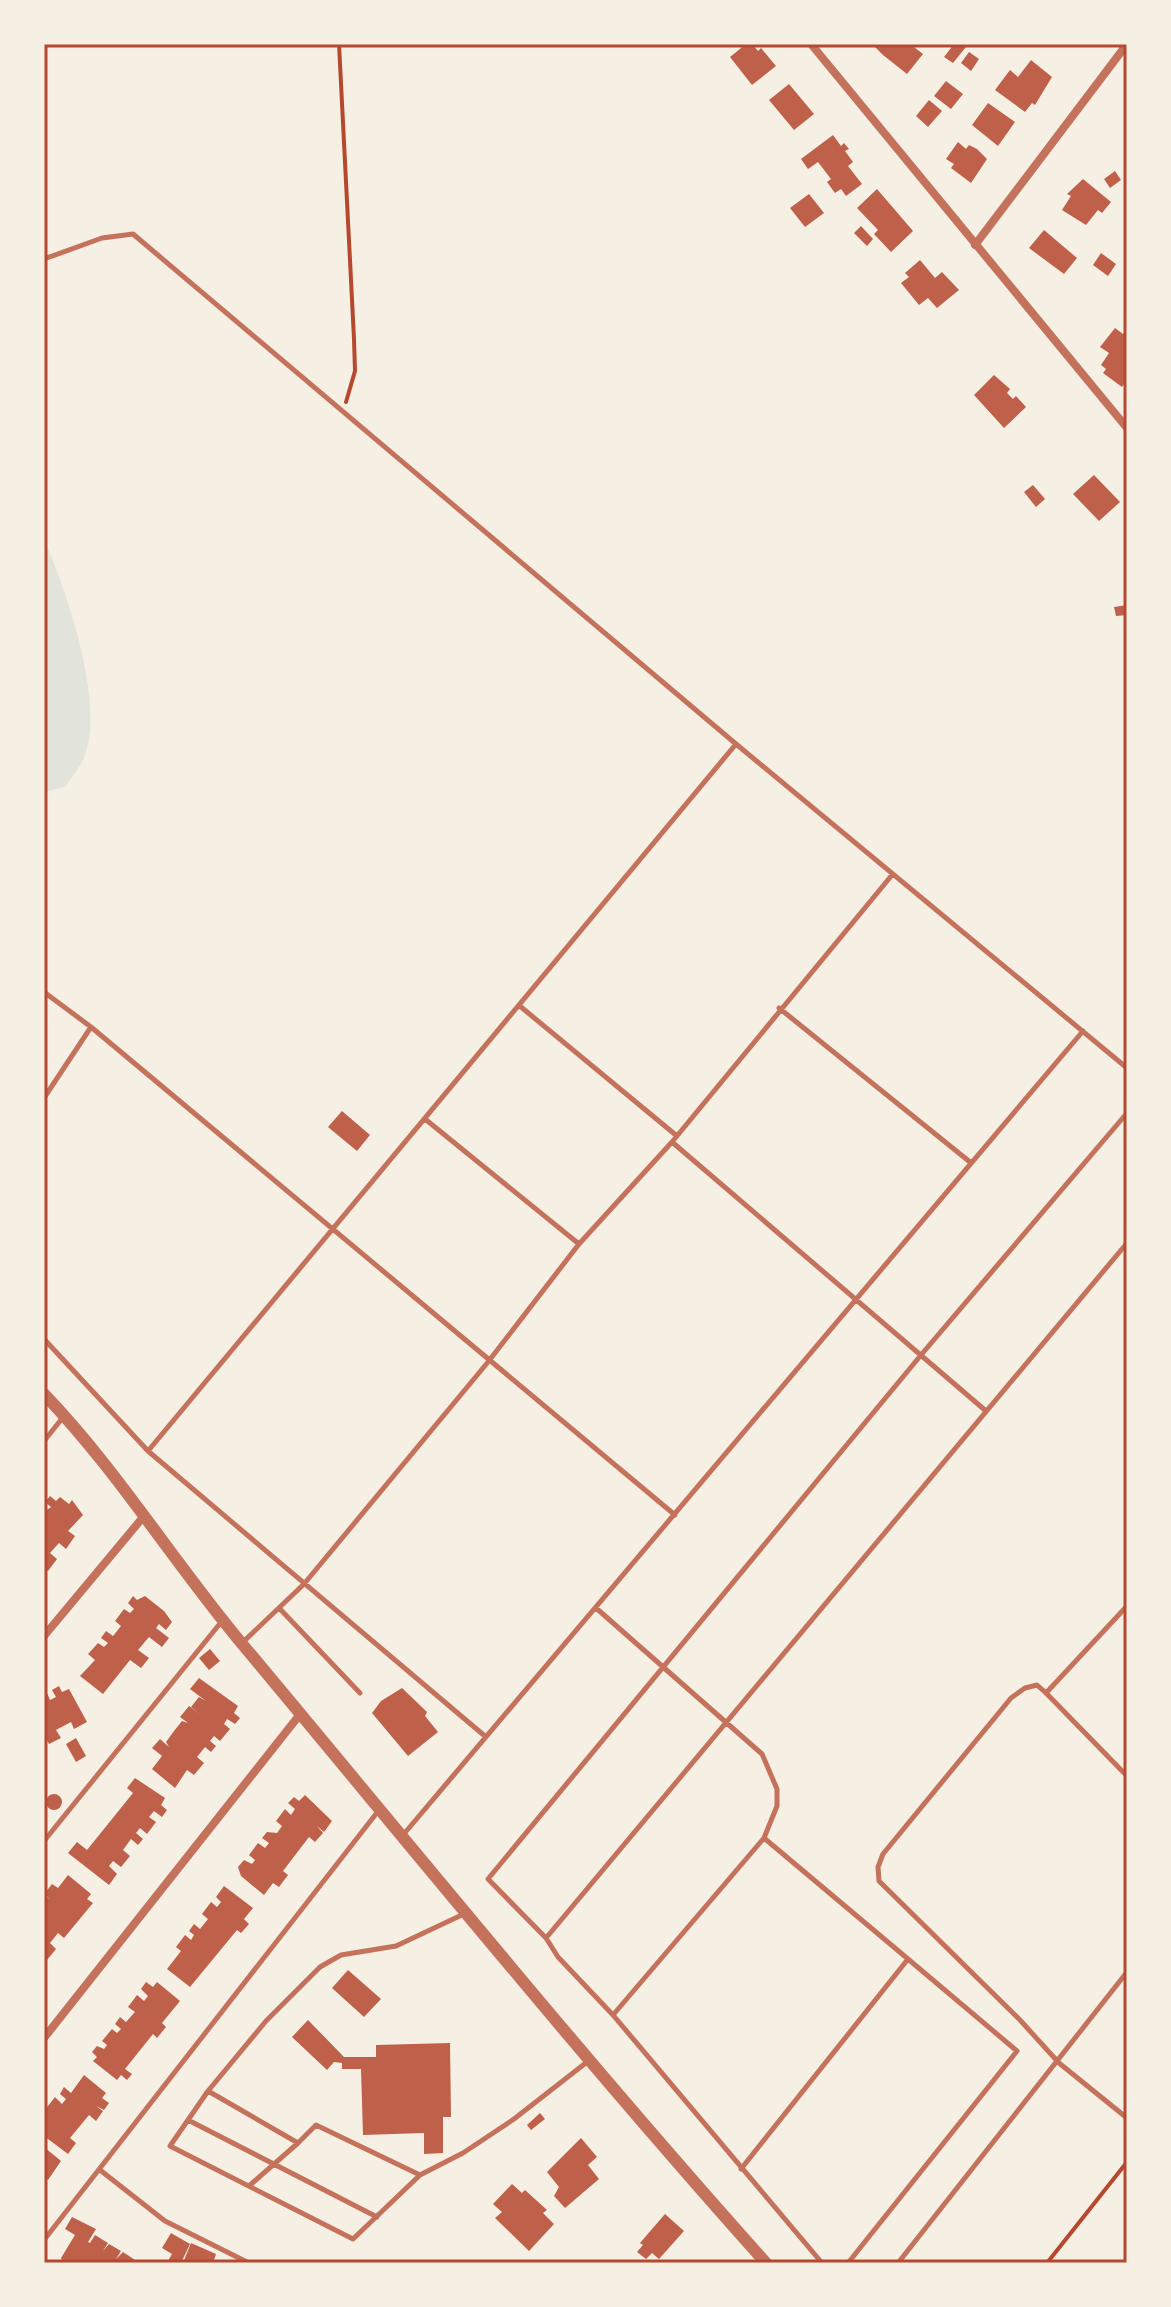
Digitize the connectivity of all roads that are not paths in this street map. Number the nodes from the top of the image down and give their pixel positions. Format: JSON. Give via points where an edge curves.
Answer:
{"nodes":[{"id":1,"x":1127,"y":44,"type":"edge"},
{"id":2,"x":816,"y":46,"type":"edge"},
{"id":3,"x":975,"y":245,"type":"junction"},
{"id":4,"x":44,"y":259,"type":"edge"},
{"id":5,"x":1127,"y":428,"type":"edge"},
{"id":6,"x":736,"y":744,"type":"junction"},
{"id":7,"x":892,"y":875,"type":"junction"},
{"id":8,"x":44,"y":992,"type":"edge"},
{"id":9,"x":521,"y":1007,"type":"junction"},
{"id":10,"x":779,"y":1008,"type":"junction"},
{"id":11,"x":91,"y":1027,"type":"junction"},
{"id":12,"x":1083,"y":1031,"type":"junction"},
{"id":13,"x":1127,"y":1068,"type":"edge"},
{"id":14,"x":44,"y":1098,"type":"edge"},
{"id":15,"x":1127,"y":1113,"type":"edge"},
{"id":16,"x":425,"y":1119,"type":"junction"},
{"id":17,"x":677,"y":1136,"type":"junction"},
{"id":18,"x":672,"y":1142,"type":"junction"},
{"id":19,"x":970,"y":1162,"type":"junction"},
{"id":20,"x":331,"y":1228,"type":"junction"},
{"id":21,"x":1127,"y":1243,"type":"edge"},
{"id":22,"x":579,"y":1244,"type":"junction"},
{"id":23,"x":855,"y":1299,"type":"junction"},
{"id":24,"x":44,"y":1339,"type":"edge"},
{"id":25,"x":921,"y":1355,"type":"junction"},
{"id":26,"x":488,"y":1362,"type":"junction"},
{"id":27,"x":44,"y":1394,"type":"edge"},
{"id":28,"x":986,"y":1411,"type":"junction"},
{"id":29,"x":65,"y":1415,"type":"junction"},
{"id":30,"x":44,"y":1441,"type":"edge"},
{"id":31,"x":148,"y":1451,"type":"junction"},
{"id":32,"x":675,"y":1515,"type":"junction"},
{"id":33,"x":144,"y":1516,"type":"junction"},
{"id":34,"x":304,"y":1584,"type":"junction"},
{"id":35,"x":1127,"y":1606,"type":"edge"},
{"id":36,"x":596,"y":1608,"type":"junction"},
{"id":37,"x":280,"y":1609,"type":"junction"},
{"id":38,"x":223,"y":1620,"type":"junction"},
{"id":39,"x":44,"y":1636,"type":"edge"},
{"id":40,"x":242,"y":1644,"type":"junction"},
{"id":41,"x":663,"y":1667,"type":"junction"},
{"id":42,"x":360,"y":1693,"type":"dead end"},
{"id":43,"x":1046,"y":1693,"type":"junction"},
{"id":44,"x":301,"y":1713,"type":"junction"},
{"id":45,"x":727,"y":1724,"type":"junction"},
{"id":46,"x":486,"y":1737,"type":"junction"},
{"id":47,"x":1127,"y":1776,"type":"edge"},
{"id":48,"x":380,"y":1809,"type":"junction"},
{"id":49,"x":403,"y":1835,"type":"junction"},
{"id":50,"x":764,"y":1838,"type":"junction"},
{"id":51,"x":44,"y":1841,"type":"edge"},
{"id":52,"x":467,"y":1912,"type":"junction"},
{"id":53,"x":546,"y":1938,"type":"junction"},
{"id":54,"x":908,"y":1959,"type":"junction"},
{"id":55,"x":1127,"y":1972,"type":"edge"},
{"id":56,"x":613,"y":2015,"type":"junction"},
{"id":57,"x":44,"y":2038,"type":"edge"},
{"id":58,"x":589,"y":2060,"type":"junction"},
{"id":59,"x":1059,"y":2063,"type":"junction"},
{"id":60,"x":208,"y":2091,"type":"junction"},
{"id":61,"x":1127,"y":2118,"type":"edge"},
{"id":62,"x":188,"y":2120,"type":"junction"},
{"id":63,"x":298,"y":2143,"type":"junction"},
{"id":64,"x":276,"y":2163,"type":"junction"},
{"id":65,"x":741,"y":2169,"type":"junction"},
{"id":66,"x":100,"y":2170,"type":"junction"},
{"id":67,"x":420,"y":2175,"type":"junction"},
{"id":68,"x":249,"y":2186,"type":"junction"},
{"id":69,"x":377,"y":2217,"type":"junction"},
{"id":70,"x":44,"y":2240,"type":"edge"},
{"id":71,"x":249,"y":2263,"type":"edge"},
{"id":72,"x":766,"y":2263,"type":"edge"},
{"id":73,"x":822,"y":2263,"type":"edge"},
{"id":74,"x":848,"y":2263,"type":"edge"},
{"id":75,"x":898,"y":2263,"type":"edge"}],
"edges":[{"from":1,"to":3,"type":"street"},
{"from":2,"to":3,"type":"street"},
{"from":3,"to":5,"type":"street"},
{"from":4,"to":6,"type":"lane","via":[[102,238],[133,234]]},
{"from":6,"to":7,"type":"lane"},
{"from":6,"to":9,"type":"lane"},
{"from":7,"to":10,"type":"lane"},
{"from":7,"to":12,"type":"lane"},
{"from":8,"to":11,"type":"lane"},
{"from":9,"to":16,"type":"lane"},
{"from":9,"to":17,"type":"lane"},
{"from":10,"to":17,"type":"lane"},
{"from":10,"to":19,"type":"lane"},
{"from":11,"to":14,"type":"lane"},
{"from":11,"to":20,"type":"lane"},
{"from":12,"to":13,"type":"lane"},
{"from":12,"to":19,"type":"lane"},
{"from":15,"to":25,"type":"lane"},
{"from":16,"to":20,"type":"lane"},
{"from":16,"to":22,"type":"lane"},
{"from":17,"to":18,"type":"lane"},
{"from":18,"to":22,"type":"lane"},
{"from":18,"to":23,"type":"lane"},
{"from":19,"to":23,"type":"lane"},
{"from":20,"to":26,"type":"lane"},
{"from":20,"to":31,"type":"lane"},
{"from":21,"to":28,"type":"lane"},
{"from":22,"to":26,"type":"lane"},
{"from":23,"to":25,"type":"lane"},
{"from":23,"to":32,"type":"lane"},
{"from":24,"to":31,"type":"lane"},
{"from":25,"to":28,"type":"lane"},
{"from":25,"to":41,"type":"lane"},
{"from":26,"to":32,"type":"lane"},
{"from":26,"to":34,"type":"lane"},
{"from":27,"to":29,"type":"street"},
{"from":28,"to":45,"type":"lane"},
{"from":29,"to":30,"type":"lane"},
{"from":29,"to":33,"type":"street"},
{"from":31,"to":34,"type":"lane"},
{"from":32,"to":36,"type":"lane"},
{"from":33,"to":38,"type":"street"},
{"from":33,"to":39,"type":"street"},
{"from":34,"to":37,"type":"lane"},
{"from":34,"to":46,"type":"lane"},
{"from":35,"to":43,"type":"lane"},
{"from":36,"to":41,"type":"lane"},
{"from":36,"to":46,"type":"lane"},
{"from":37,"to":40,"type":"lane"},
{"from":37,"to":42,"type":"lane"},
{"from":38,"to":40,"type":"street"},
{"from":38,"to":51,"type":"lane"},
{"from":40,"to":44,"type":"street"},
{"from":41,"to":45,"type":"lane"},
{"from":41,"to":53,"type":"lane","via":[[488,1879]]},
{"from":43,"to":47,"type":"lane"},
{"from":43,"to":59,"type":"lane","via":[[1037,1685],[1011,1698],[883,1854],[878,1867],[879,1881]]},
{"from":44,"to":48,"type":"street"},
{"from":44,"to":57,"type":"street"},
{"from":45,"to":50,"type":"lane","via":[[762,1754],[777,1789],[777,1806]]},
{"from":45,"to":53,"type":"lane"},
{"from":46,"to":49,"type":"lane"},
{"from":48,"to":49,"type":"street"},
{"from":48,"to":66,"type":"lane"},
{"from":49,"to":52,"type":"street"},
{"from":50,"to":54,"type":"lane"},
{"from":50,"to":56,"type":"lane"},
{"from":52,"to":58,"type":"street"},
{"from":52,"to":60,"type":"lane","via":[[396,1946],[341,1955],[320,1967]]},
{"from":53,"to":56,"type":"lane"},
{"from":54,"to":65,"type":"lane"},
{"from":54,"to":74,"type":"lane","via":[[1017,2051]]},
{"from":55,"to":59,"type":"lane"},
{"from":56,"to":65,"type":"lane"},
{"from":58,"to":67,"type":"lane","via":[[514,2119]]},
{"from":58,"to":72,"type":"street"},
{"from":59,"to":61,"type":"lane"},
{"from":59,"to":75,"type":"lane"},
{"from":60,"to":62,"type":"lane"},
{"from":60,"to":63,"type":"lane"},
{"from":62,"to":64,"type":"lane"},
{"from":62,"to":68,"type":"lane","via":[[170,2146]]},
{"from":63,"to":64,"type":"lane"},
{"from":63,"to":67,"type":"lane","via":[[316,2125]]},
{"from":64,"to":68,"type":"lane"},
{"from":64,"to":69,"type":"lane"},
{"from":65,"to":73,"type":"lane"},
{"from":66,"to":70,"type":"lane"},
{"from":66,"to":71,"type":"lane","via":[[165,2221]]},
{"from":67,"to":69,"type":"lane"},
{"from":68,"to":69,"type":"lane","via":[[353,2239]]}]}
